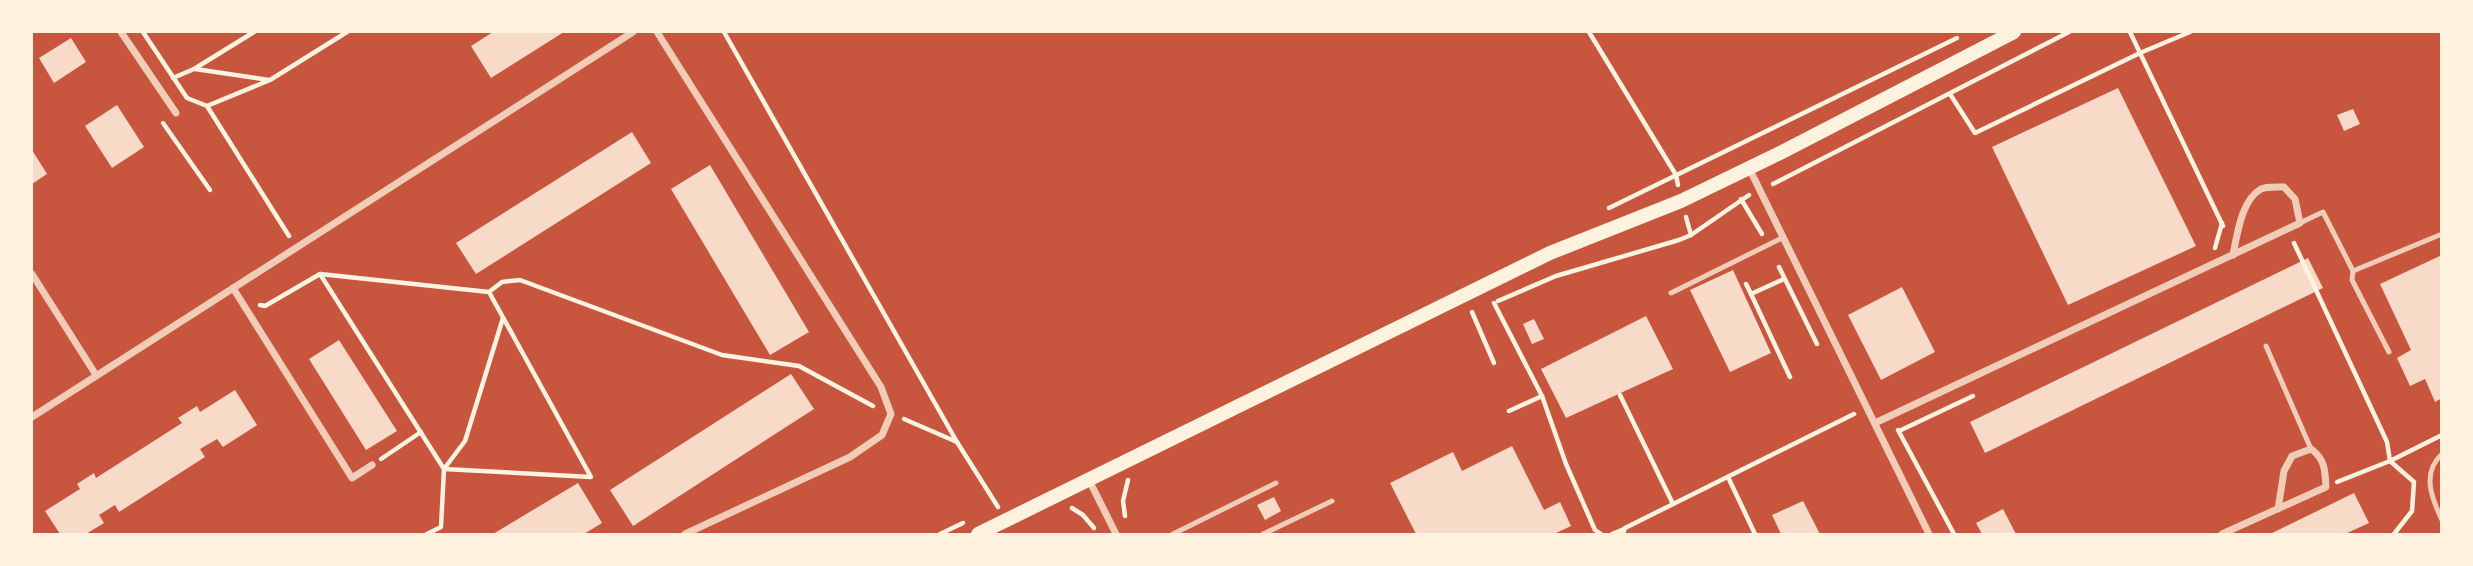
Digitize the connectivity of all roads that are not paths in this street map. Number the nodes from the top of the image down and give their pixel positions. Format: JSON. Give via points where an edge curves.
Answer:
{"nodes":[{"id":1,"x":121,"y":32,"type":"edge"},
{"id":2,"x":633,"y":32,"type":"edge"},
{"id":3,"x":657,"y":32,"type":"edge"},
{"id":4,"x":2014,"y":32,"type":"edge"},
{"id":5,"x":176,"y":113,"type":"dead end"},
{"id":6,"x":1749,"y":168,"type":"junction"},
{"id":7,"x":2300,"y":223,"type":"junction"},
{"id":8,"x":2441,"y":234,"type":"edge"},
{"id":9,"x":1784,"y":237,"type":"junction"},
{"id":10,"x":2234,"y":252,"type":"junction"},
{"id":11,"x":2353,"y":271,"type":"junction"},
{"id":12,"x":32,"y":274,"type":"edge"},
{"id":13,"x":233,"y":288,"type":"junction"},
{"id":14,"x":1671,"y":293,"type":"dead end"},
{"id":15,"x":2266,"y":346,"type":"dead end"},
{"id":16,"x":2389,"y":352,"type":"dead end"},
{"id":17,"x":96,"y":374,"type":"junction"},
{"id":18,"x":32,"y":417,"type":"edge"},
{"id":19,"x":1875,"y":423,"type":"junction"},
{"id":20,"x":2311,"y":449,"type":"junction"},
{"id":21,"x":2441,"y":454,"type":"edge"},
{"id":22,"x":372,"y":465,"type":"road end"},
{"id":23,"x":1089,"y":480,"type":"junction"},
{"id":24,"x":1276,"y":483,"type":"dead end"},
{"id":25,"x":1332,"y":502,"type":"dead end"},
{"id":26,"x":2278,"y":509,"type":"junction"},
{"id":27,"x":2441,"y":520,"type":"edge"},
{"id":28,"x":685,"y":534,"type":"edge"},
{"id":29,"x":978,"y":534,"type":"edge"},
{"id":30,"x":1116,"y":534,"type":"edge"},
{"id":31,"x":1172,"y":534,"type":"edge"},
{"id":32,"x":1263,"y":534,"type":"edge"},
{"id":33,"x":1929,"y":534,"type":"edge"},
{"id":34,"x":2222,"y":534,"type":"edge"}],
"edges":[{"from":1,"to":5,"type":"street"},
{"from":2,"to":13,"type":"street"},
{"from":3,"to":28,"type":"street","via":[[881,387],[891,414],[882,435],[850,457]]},
{"from":4,"to":6,"type":"main road"},
{"from":6,"to":9,"type":"street"},
{"from":6,"to":23,"type":"main road","via":[[1681,201],[1550,253]]},
{"from":7,"to":10,"type":"street"},
{"from":7,"to":10,"type":"street","via":[[2295,199],[2284,187],[2262,188],[2241,220]]},
{"from":7,"to":11,"type":"lane","via":[[2323,212]]},
{"from":8,"to":11,"type":"lane"},
{"from":9,"to":14,"type":"lane"},
{"from":9,"to":19,"type":"street"},
{"from":10,"to":19,"type":"street"},
{"from":11,"to":16,"type":"lane","via":[[2353,280]]},
{"from":12,"to":17,"type":"street"},
{"from":13,"to":17,"type":"street"},
{"from":13,"to":22,"type":"street","via":[[352,478]]},
{"from":15,"to":20,"type":"lane"},
{"from":17,"to":18,"type":"street"},
{"from":19,"to":33,"type":"street"},
{"from":20,"to":26,"type":"street","via":[[2292,456],[2284,471]]},
{"from":20,"to":26,"type":"street","via":[[2325,465],[2326,487]]},
{"from":21,"to":27,"type":"lane","via":[[2429,483]]},
{"from":23,"to":29,"type":"main road"},
{"from":23,"to":30,"type":"street"},
{"from":24,"to":31,"type":"lane"},
{"from":25,"to":32,"type":"lane"},
{"from":26,"to":34,"type":"street"}]}
